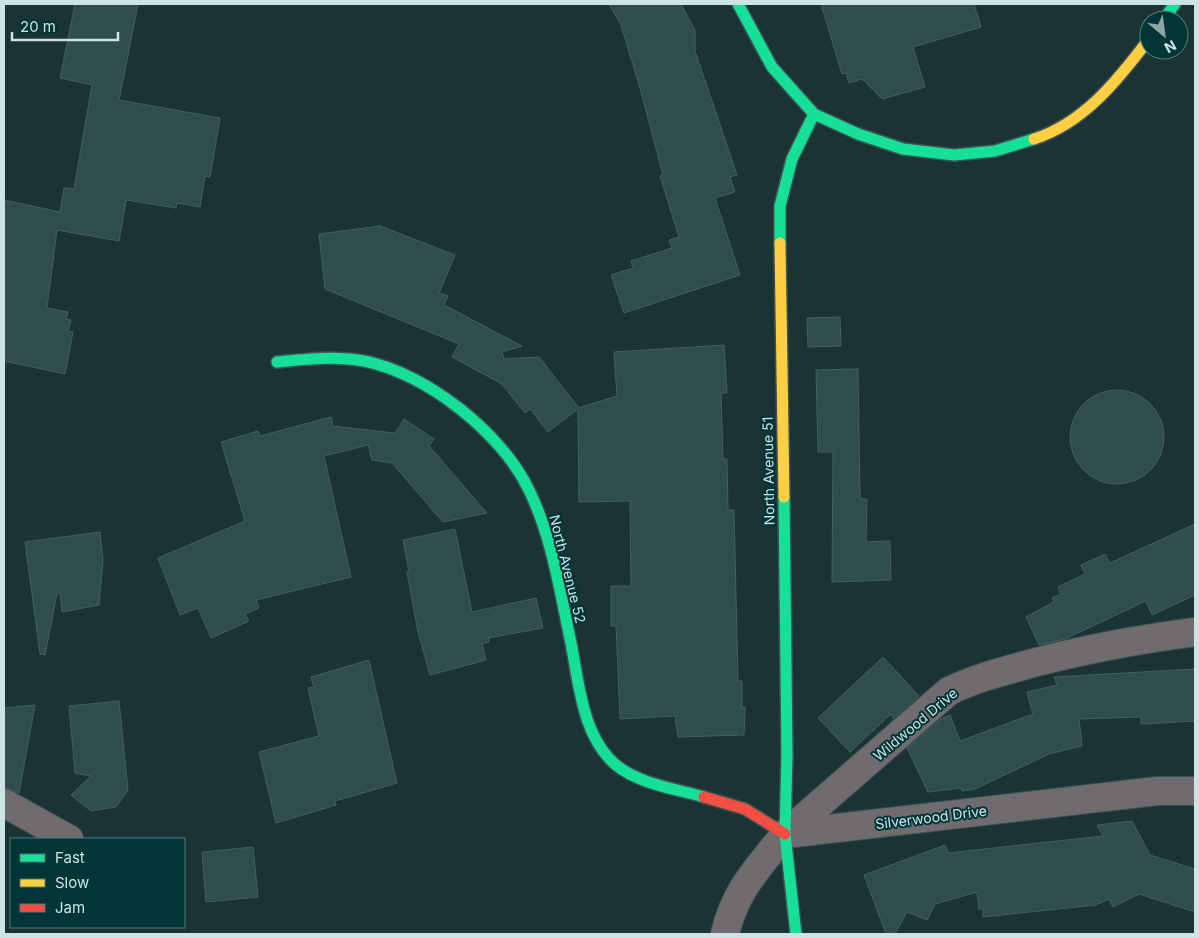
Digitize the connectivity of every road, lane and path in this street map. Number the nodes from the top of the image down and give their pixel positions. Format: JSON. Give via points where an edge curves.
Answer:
{"nodes":[{"id":1,"x":738,"y":4,"type":"edge"},
{"id":2,"x":1139,"y":52,"type":"edge"},
{"id":3,"x":814,"y":114,"type":"junction"},
{"id":4,"x":277,"y":362,"type":"dead end"},
{"id":5,"x":1195,"y":632,"type":"edge"},
{"id":6,"x":1195,"y":790,"type":"edge"},
{"id":7,"x":4,"y":803,"type":"edge"},
{"id":8,"x":785,"y":834,"type":"junction"},
{"id":9,"x":67,"y":838,"type":"edge"},
{"id":10,"x":725,"y":934,"type":"edge"},
{"id":11,"x":796,"y":934,"type":"edge"}],
"edges":[{"from":1,"to":3,"type":"street","via":[[772,67]]},
{"from":2,"to":3,"type":"street","via":[[1122,75],[1087,110],[1046,135],[995,151],[954,155],[903,149],[858,134]]},
{"from":3,"to":8,"type":"street","name":"North Avenue 51","via":[[792,159],[780,206],[787,754]]},
{"from":4,"to":8,"type":"street","name":"North Avenue 52","via":[[329,357],[377,365],[416,382],[466,414],[500,446],[522,479],[546,530],[586,711],[599,745],[617,766],[647,780],[746,809]]},
{"from":5,"to":8,"type":"street","name":"Wildwood Drive","via":[[1058,657],[975,679],[949,691]]},
{"from":6,"to":8,"type":"street","name":"Silverwood Drive","via":[[1157,791]]},
{"from":7,"to":9,"type":"street"},
{"from":8,"to":10,"type":"street","via":[[745,884],[730,911]]},
{"from":8,"to":11,"type":"street"}]}
